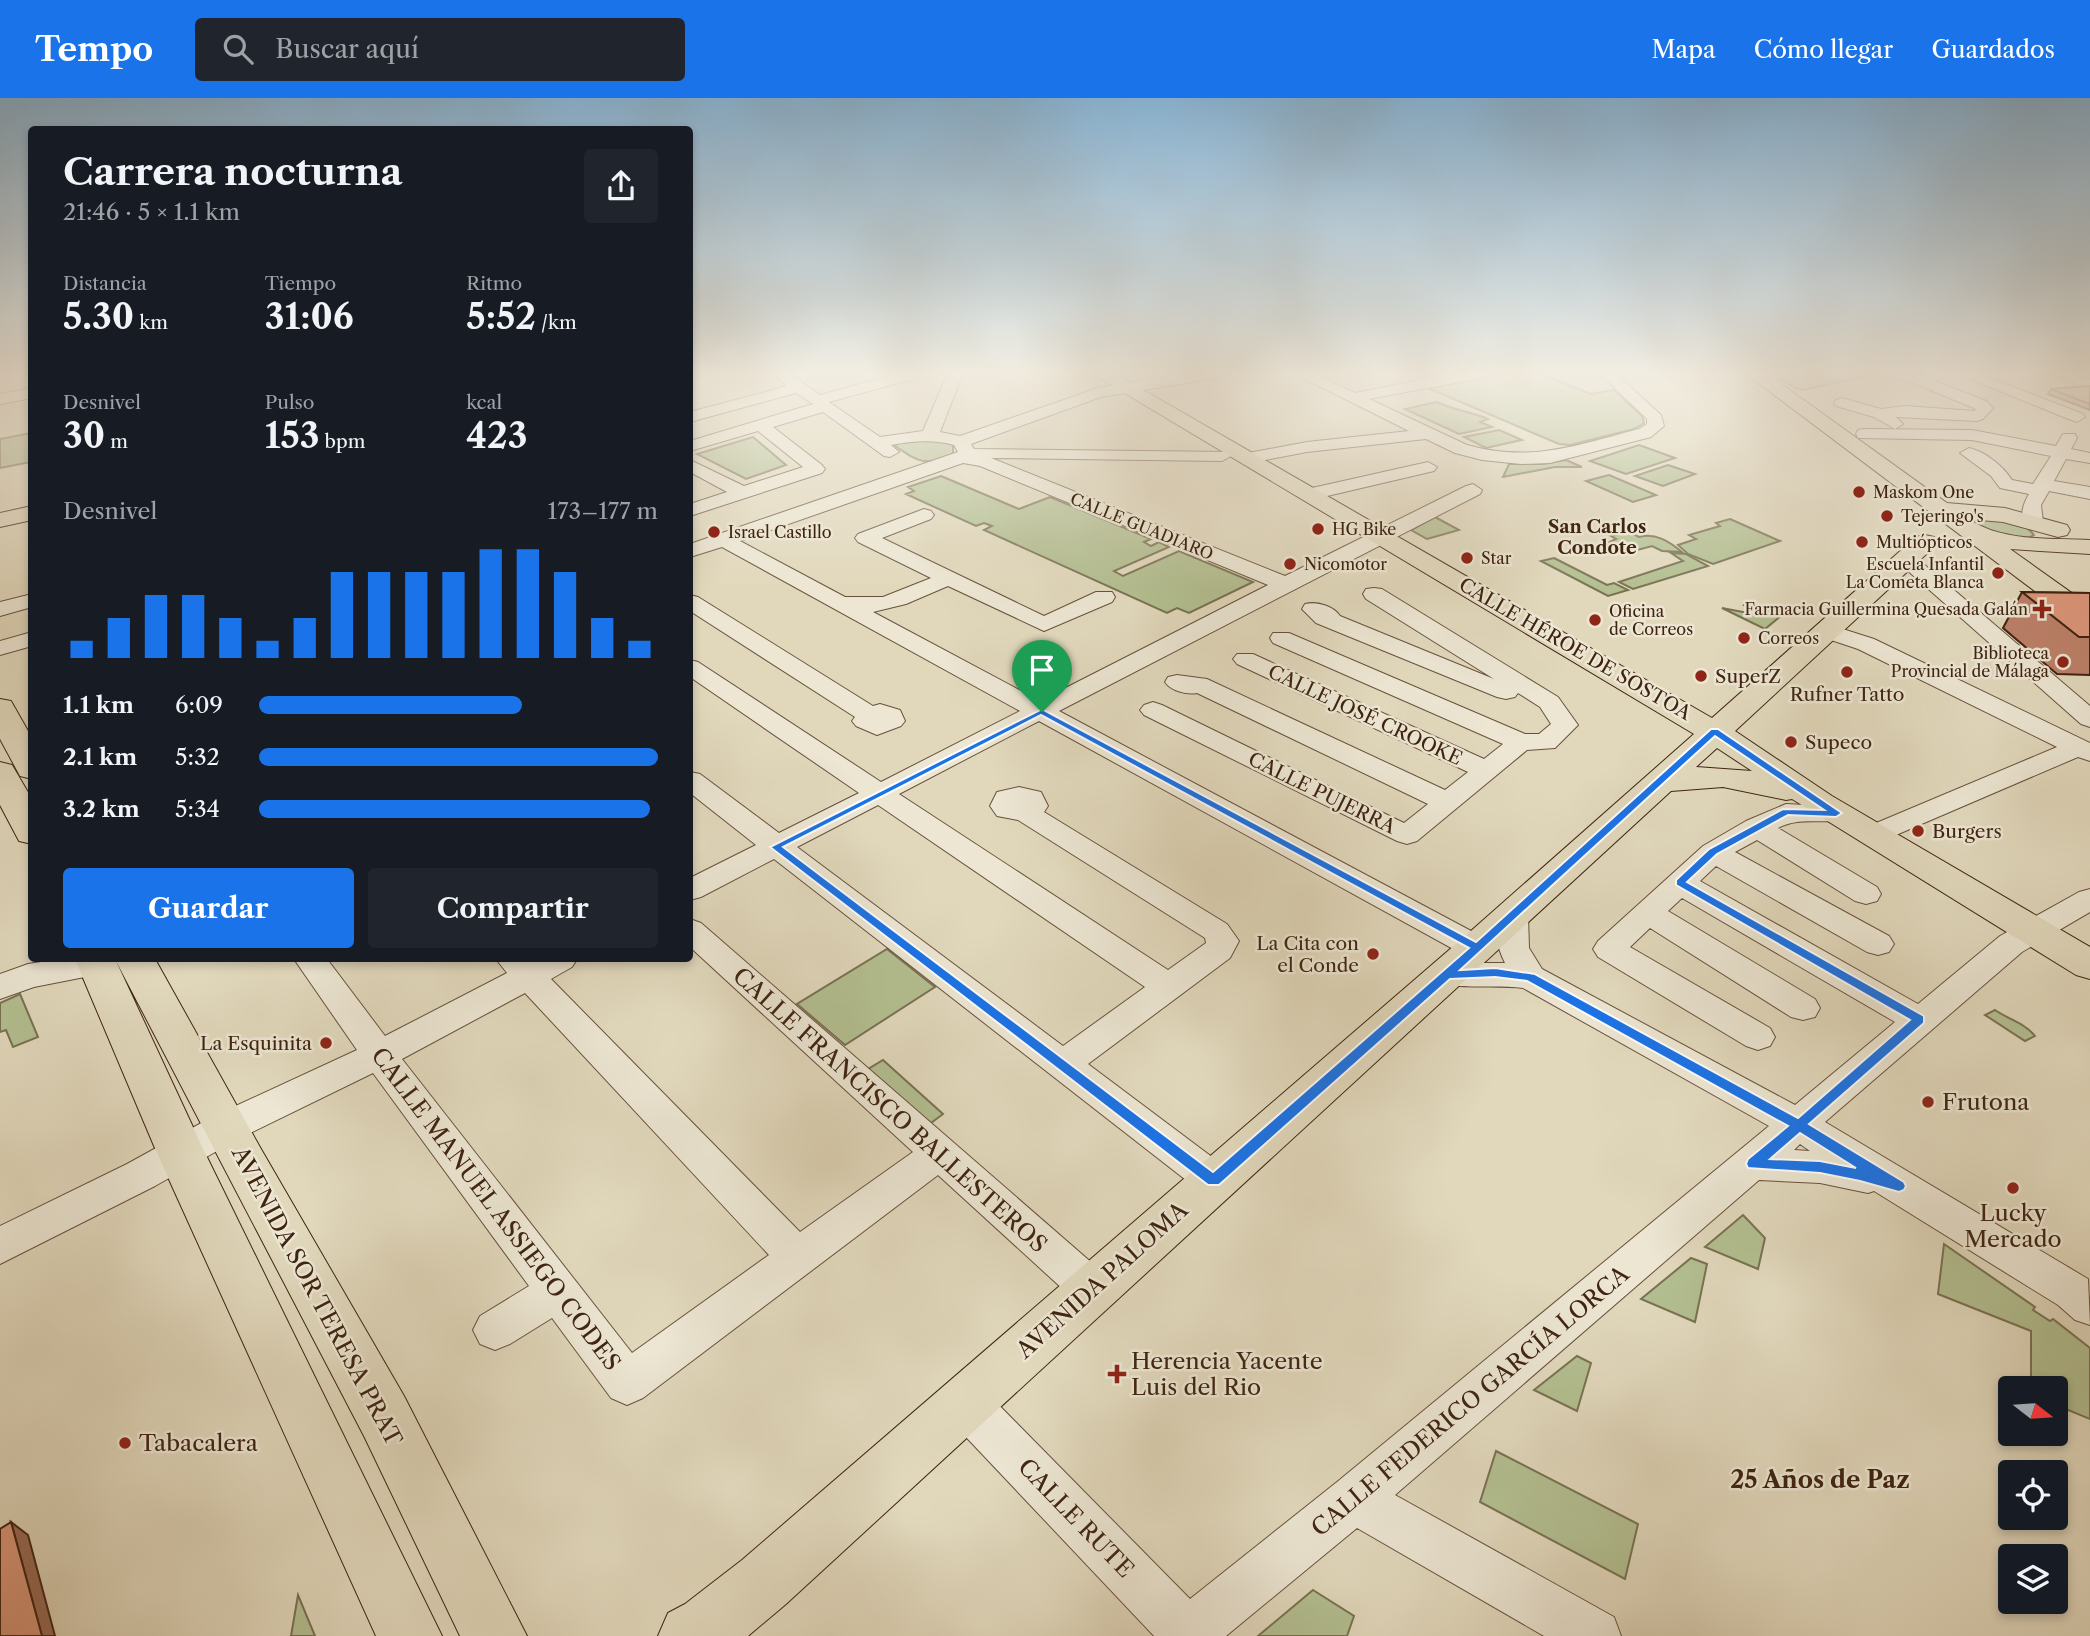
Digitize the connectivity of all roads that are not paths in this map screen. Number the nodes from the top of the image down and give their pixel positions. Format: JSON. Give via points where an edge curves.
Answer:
{"nodes":[{"id":1,"x":786,"y":445,"type":"edge"},
{"id":2,"x":879,"y":445,"type":"edge"},
{"id":3,"x":950,"y":445,"type":"edge"},
{"id":4,"x":977,"y":445,"type":"edge"},
{"id":5,"x":1205,"y":445,"type":"edge"},
{"id":6,"x":1225,"y":445,"type":"edge"},
{"id":7,"x":1325,"y":445,"type":"edge"},
{"id":8,"x":1383,"y":445,"type":"edge"},
{"id":9,"x":1456,"y":445,"type":"edge"},
{"id":10,"x":1600,"y":445,"type":"edge"},
{"id":11,"x":1819,"y":445,"type":"edge"},
{"id":12,"x":1831,"y":445,"type":"edge"},
{"id":13,"x":1964,"y":445,"type":"edge"},
{"id":14,"x":2037,"y":445,"type":"edge"},
{"id":15,"x":2066,"y":445,"type":"edge"},
{"id":16,"x":963,"y":451,"type":"junction"},
{"id":17,"x":2061,"y":453,"type":"junction"},
{"id":18,"x":1222,"y":456,"type":"junction"},
{"id":19,"x":1249,"y":458,"type":"junction"},
{"id":20,"x":2090,"y":458,"type":"edge"},
{"id":21,"x":693,"y":467,"type":"edge"},
{"id":22,"x":928,"y":468,"type":"junction"},
{"id":23,"x":1439,"y":473,"type":"junction"},
{"id":24,"x":2041,"y":487,"type":"junction"},
{"id":25,"x":743,"y":492,"type":"junction"},
{"id":26,"x":2090,"y":493,"type":"edge"},
{"id":27,"x":1310,"y":494,"type":"junction"},
{"id":28,"x":693,"y":509,"type":"edge"},
{"id":29,"x":28,"y":514,"type":"edge"},
{"id":30,"x":924,"y":515,"type":"dead end"},
{"id":31,"x":0,"y":520,"type":"edge"},
{"id":32,"x":2039,"y":531,"type":"junction"},
{"id":33,"x":1925,"y":533,"type":"junction"},
{"id":34,"x":2090,"y":537,"type":"edge"},
{"id":35,"x":1373,"y":538,"type":"junction"},
{"id":36,"x":724,"y":540,"type":"junction"},
{"id":37,"x":1991,"y":543,"type":"junction"},
{"id":38,"x":2090,"y":547,"type":"edge"},
{"id":39,"x":693,"y":550,"type":"edge"},
{"id":40,"x":2022,"y":570,"type":"junction"},
{"id":41,"x":948,"y":578,"type":"junction"},
{"id":42,"x":1277,"y":587,"type":"junction"},
{"id":43,"x":1374,"y":594,"type":"dead end"},
{"id":44,"x":1104,"y":597,"type":"dead end"},
{"id":45,"x":28,"y":601,"type":"edge"},
{"id":46,"x":693,"y":604,"type":"edge"},
{"id":47,"x":0,"y":609,"type":"edge"},
{"id":48,"x":884,"y":616,"type":"junction"},
{"id":49,"x":2090,"y":619,"type":"edge"},
{"id":50,"x":1827,"y":631,"type":"junction"},
{"id":51,"x":1281,"y":638,"type":"dead end"},
{"id":52,"x":28,"y":640,"type":"edge"},
{"id":53,"x":0,"y":649,"type":"edge"},
{"id":54,"x":1245,"y":659,"type":"dead end"},
{"id":55,"x":1135,"y":662,"type":"junction"},
{"id":56,"x":693,"y":669,"type":"edge"},
{"id":57,"x":0,"y":708,"type":"edge"},
{"id":58,"x":1153,"y":710,"type":"dead end"},
{"id":59,"x":1042,"y":712,"type":"junction"},
{"id":60,"x":1557,"y":713,"type":"junction"},
{"id":61,"x":869,"y":715,"type":"dead end"},
{"id":62,"x":2090,"y":719,"type":"edge"},
{"id":63,"x":1664,"y":721,"type":"joint"},
{"id":64,"x":1714,"y":731,"type":"junction"},
{"id":65,"x":1521,"y":742,"type":"junction"},
{"id":66,"x":2084,"y":750,"type":"edge"},
{"id":67,"x":1486,"y":770,"type":"junction"},
{"id":68,"x":17,"y":775,"type":"edge"},
{"id":69,"x":693,"y":782,"type":"edge"},
{"id":70,"x":1660,"y":783,"type":"junction"},
{"id":71,"x":878,"y":792,"type":"junction"},
{"id":72,"x":1447,"y":802,"type":"junction"},
{"id":73,"x":1828,"y":808,"type":"junction"},
{"id":74,"x":1025,"y":812,"type":"dead end"},
{"id":75,"x":28,"y":818,"type":"edge"},
{"id":76,"x":1756,"y":827,"type":"junction"},
{"id":77,"x":1872,"y":835,"type":"junction"},
{"id":78,"x":775,"y":847,"type":"junction"},
{"id":79,"x":1713,"y":852,"type":"junction"},
{"id":80,"x":1680,"y":883,"type":"junction"},
{"id":81,"x":693,"y":888,"type":"edge"},
{"id":82,"x":1866,"y":894,"type":"dead end"},
{"id":83,"x":2090,"y":899,"type":"edge"},
{"id":84,"x":1648,"y":913,"type":"junction"},
{"id":85,"x":1512,"y":916,"type":"junction"},
{"id":86,"x":2033,"y":931,"type":"junction"},
{"id":87,"x":693,"y":933,"type":"edge"},
{"id":88,"x":1878,"y":944,"type":"dead end"},
{"id":89,"x":1462,"y":961,"type":"junction"},
{"id":90,"x":104,"y":962,"type":"edge"},
{"id":91,"x":109,"y":962,"type":"edge"},
{"id":92,"x":110,"y":962,"type":"edge"},
{"id":93,"x":312,"y":962,"type":"edge"},
{"id":94,"x":547,"y":962,"type":"edge"},
{"id":95,"x":2090,"y":965,"type":"edge"},
{"id":96,"x":520,"y":968,"type":"edge"},
{"id":97,"x":1530,"y":977,"type":"junction"},
{"id":98,"x":0,"y":987,"type":"edge"},
{"id":99,"x":1169,"y":987,"type":"junction"},
{"id":100,"x":1803,"y":1008,"type":"dead end"},
{"id":101,"x":1919,"y":1020,"type":"junction"},
{"id":102,"x":1758,"y":1037,"type":"dead end"},
{"id":103,"x":379,"y":1055,"type":"junction"},
{"id":104,"x":1062,"y":1065,"type":"junction"},
{"id":105,"x":1799,"y":1125,"type":"junction"},
{"id":106,"x":227,"y":1127,"type":"junction"},
{"id":107,"x":181,"y":1153,"type":"junction"},
{"id":108,"x":938,"y":1154,"type":"junction"},
{"id":109,"x":1753,"y":1164,"type":"junction"},
{"id":110,"x":1214,"y":1180,"type":"junction"},
{"id":111,"x":1899,"y":1186,"type":"junction"},
{"id":112,"x":0,"y":1246,"type":"edge"},
{"id":113,"x":798,"y":1258,"type":"junction"},
{"id":114,"x":1092,"y":1289,"type":"junction"},
{"id":115,"x":558,"y":1292,"type":"junction"},
{"id":116,"x":2084,"y":1298,"type":"edge"},
{"id":117,"x":495,"y":1330,"type":"dead end"},
{"id":118,"x":964,"y":1402,"type":"junction"},
{"id":119,"x":1354,"y":1499,"type":"junction"},
{"id":120,"x":764,"y":1582,"type":"junction"},
{"id":121,"x":1187,"y":1635,"type":"edge"},
{"id":122,"x":409,"y":1636,"type":"edge"},
{"id":123,"x":494,"y":1636,"type":"edge"},
{"id":124,"x":691,"y":1636,"type":"edge"},
{"id":125,"x":735,"y":1636,"type":"edge"},
{"id":126,"x":1595,"y":1636,"type":"edge"}],
"edges":[{"from":1,"to":25,"type":"street","via":[[816,469]]},
{"from":2,"to":22,"type":"street","via":[[909,466]]},
{"from":3,"to":16,"type":"street"},
{"from":4,"to":16,"type":"street"},
{"from":5,"to":18,"type":"main road"},
{"from":6,"to":19,"type":"main road"},
{"from":7,"to":19,"type":"street"},
{"from":8,"to":23,"type":"street"},
{"from":9,"to":10,"type":"street","via":[[1482,455],[1534,459]]},
{"from":11,"to":33,"type":"main road"},
{"from":12,"to":33,"type":"main road"},
{"from":13,"to":24,"type":"street","via":[[1961,453],[1998,472],[2006,484]]},
{"from":14,"to":17,"type":"street"},
{"from":15,"to":17,"type":"street"},
{"from":16,"to":18,"type":"street"},
{"from":16,"to":22,"type":"street"},
{"from":16,"to":42,"type":"street","name":"CALLE GUADIARO"},
{"from":17,"to":20,"type":"street"},
{"from":17,"to":24,"type":"street"},
{"from":18,"to":35,"type":"main road"},
{"from":19,"to":27,"type":"main road"},
{"from":21,"to":25,"type":"street"},
{"from":22,"to":36,"type":"street"},
{"from":23,"to":27,"type":"street"},
{"from":23,"to":35,"type":"street","via":[[1473,490]]},
{"from":24,"to":26,"type":"street"},
{"from":24,"to":32,"type":"street","via":[[2032,505]]},
{"from":25,"to":28,"type":"street"},
{"from":27,"to":35,"type":"main road"},
{"from":29,"to":31,"type":"main road"},
{"from":30,"to":41,"type":"street","via":[[865,538]]},
{"from":32,"to":33,"type":"main road","via":[[1987,513]]},
{"from":32,"to":34,"type":"main road"},
{"from":32,"to":37,"type":"main road"},
{"from":32,"to":38,"type":"main road"},
{"from":32,"to":40,"type":"main road","via":[[2021,560]]},
{"from":33,"to":37,"type":"main road"},
{"from":33,"to":37,"type":"main road"},
{"from":33,"to":50,"type":"main road","name":"AVENIDA PALOMA"},
{"from":33,"to":62,"type":"street"},
{"from":35,"to":42,"type":"street"},
{"from":35,"to":63,"type":"main road","name":"CALLE HÉROE DE SOSTOA"},
{"from":35,"to":64,"type":"main road","name":"CALLE HÉROE DE SOSTOA"},
{"from":36,"to":39,"type":"street"},
{"from":36,"to":48,"type":"street","via":[[837,601]]},
{"from":37,"to":40,"type":"main road"},
{"from":40,"to":49,"type":"main road"},
{"from":41,"to":44,"type":"street","via":[[1044,624]]},
{"from":41,"to":48,"type":"street"},
{"from":42,"to":55,"type":"street"},
{"from":42,"to":60,"type":"street","name":"CALLE GUADIARO","via":[[1329,616],[1324,618]]},
{"from":43,"to":60,"type":"street","via":[[1549,702]]},
{"from":45,"to":47,"type":"street"},
{"from":46,"to":61,"type":"street"},
{"from":48,"to":59,"type":"street"},
{"from":50,"to":64,"type":"main road","name":"AVENIDA PALOMA"},
{"from":50,"to":66,"type":"street","via":[[1866,644]]},
{"from":51,"to":65,"type":"street"},
{"from":52,"to":53,"type":"street"},
{"from":54,"to":67,"type":"street","name":"CALLE JOSÉ CROOKE"},
{"from":55,"to":59,"type":"street"},
{"from":55,"to":72,"type":"street","via":[[1192,687],[1198,684]]},
{"from":56,"to":71,"type":"street"},
{"from":57,"to":68,"type":"main road"},
{"from":58,"to":72,"type":"street","name":"CALLE PUJERRA","via":[[1407,835]]},
{"from":59,"to":71,"type":"street"},
{"from":59,"to":89,"type":"street"},
{"from":60,"to":65,"type":"street","name":"CALLE PUJERRA","via":[[1565,726],[1546,742]]},
{"from":63,"to":70,"type":"main road","name":"AVENIDA PALOMA","via":[[1671,756]]},
{"from":64,"to":70,"type":"main road","name":"AVENIDA PALOMA"},
{"from":64,"to":73,"type":"main road","name":"CALLE HÉROE DE SOSTOA"},
{"from":65,"to":67,"type":"street","name":"CALLE PUJERRA"},
{"from":66,"to":77,"type":"street"},
{"from":67,"to":72,"type":"street","name":"CALLE PUJERRA"},
{"from":68,"to":75,"type":"main road"},
{"from":69,"to":78,"type":"street"},
{"from":70,"to":73,"type":"main road","via":[[1688,776],[1734,777],[1788,790]]},
{"from":70,"to":85,"type":"main road","name":"AVENIDA PALOMA"},
{"from":71,"to":78,"type":"street"},
{"from":71,"to":99,"type":"street"},
{"from":73,"to":76,"type":"street","via":[[1786,811]]},
{"from":73,"to":77,"type":"main road","name":"CALLE HÉROE DE SOSTOA"},
{"from":74,"to":99,"type":"street","via":[[1216,931],[1223,942],[1219,950]]},
{"from":76,"to":79,"type":"street"},
{"from":76,"to":82,"type":"street"},
{"from":77,"to":86,"type":"main road","name":"CALLE HÉROE DE SOSTOA"},
{"from":78,"to":81,"type":"street"},
{"from":78,"to":104,"type":"street"},
{"from":79,"to":80,"type":"street"},
{"from":79,"to":88,"type":"street"},
{"from":80,"to":84,"type":"street"},
{"from":80,"to":101,"type":"street"},
{"from":83,"to":86,"type":"street","name":"CALLE FEDERICO GARCÍA LORCA"},
{"from":84,"to":100,"type":"street"},
{"from":84,"to":102,"type":"street","via":[[1609,949]]},
{"from":85,"to":89,"type":"main road","name":"AVENIDA PALOMA"},
{"from":85,"to":97,"type":"street","via":[[1513,948]]},
{"from":86,"to":95,"type":"main road","name":"CALLE HÉROE DE SOSTOA"},
{"from":86,"to":101,"type":"street","name":"CALLE FEDERICO GARCÍA LORCA"},
{"from":87,"to":108,"type":"street","name":"CALLE FRANCISCO BALLESTEROS"},
{"from":89,"to":97,"type":"street","via":[[1495,973]]},
{"from":89,"to":110,"type":"main road","name":"AVENIDA PALOMA"},
{"from":90,"to":98,"type":"street","via":[[28,976]]},
{"from":91,"to":107,"type":"main road"},
{"from":92,"to":106,"type":"main road","name":"AVENIDA SOR TERESA PRAT"},
{"from":93,"to":103,"type":"street","name":"CALLE MANUEL ASSIEGO CODES"},
{"from":94,"to":96,"type":"street"},
{"from":96,"to":103,"type":"street"},
{"from":96,"to":113,"type":"street"},
{"from":97,"to":105,"type":"street"},
{"from":99,"to":104,"type":"street"},
{"from":101,"to":105,"type":"street","name":"CALLE FEDERICO GARCÍA LORCA"},
{"from":103,"to":106,"type":"street"},
{"from":103,"to":115,"type":"street","name":"CALLE MANUEL ASSIEGO CODES"},
{"from":104,"to":110,"type":"street"},
{"from":105,"to":109,"type":"street","name":"CALLE FEDERICO GARCÍA LORCA"},
{"from":105,"to":111,"type":"street"},
{"from":106,"to":107,"type":"street"},
{"from":106,"to":123,"type":"main road","name":"AVENIDA SOR TERESA PRAT","via":[[384,1416]]},
{"from":107,"to":112,"type":"street"},
{"from":107,"to":122,"type":"main road"},
{"from":108,"to":113,"type":"street","name":"CALLE MANUEL ASSIEGO CODES"},
{"from":108,"to":114,"type":"street","name":"CALLE FRANCISCO BALLESTEROS"},
{"from":109,"to":111,"type":"street","via":[[1820,1167]]},
{"from":109,"to":119,"type":"street","name":"CALLE FEDERICO GARCÍA LORCA"},
{"from":110,"to":114,"type":"main road","name":"AVENIDA PALOMA"},
{"from":111,"to":116,"type":"street"},
{"from":113,"to":115,"type":"street","name":"CALLE MANUEL ASSIEGO CODES","via":[[627,1383]]},
{"from":114,"to":118,"type":"main road","name":"AVENIDA PALOMA"},
{"from":115,"to":117,"type":"street"},
{"from":118,"to":120,"type":"main road","name":"AVENIDA PALOMA"},
{"from":118,"to":121,"type":"street","name":"CALLE RUTE"},
{"from":119,"to":121,"type":"street","name":"CALLE FEDERICO GARCÍA LORCA"},
{"from":119,"to":126,"type":"street"},
{"from":120,"to":124,"type":"main road","name":"AVENIDA PALOMA"},
{"from":120,"to":125,"type":"main road","name":"AVENIDA PALOMA"}]}
